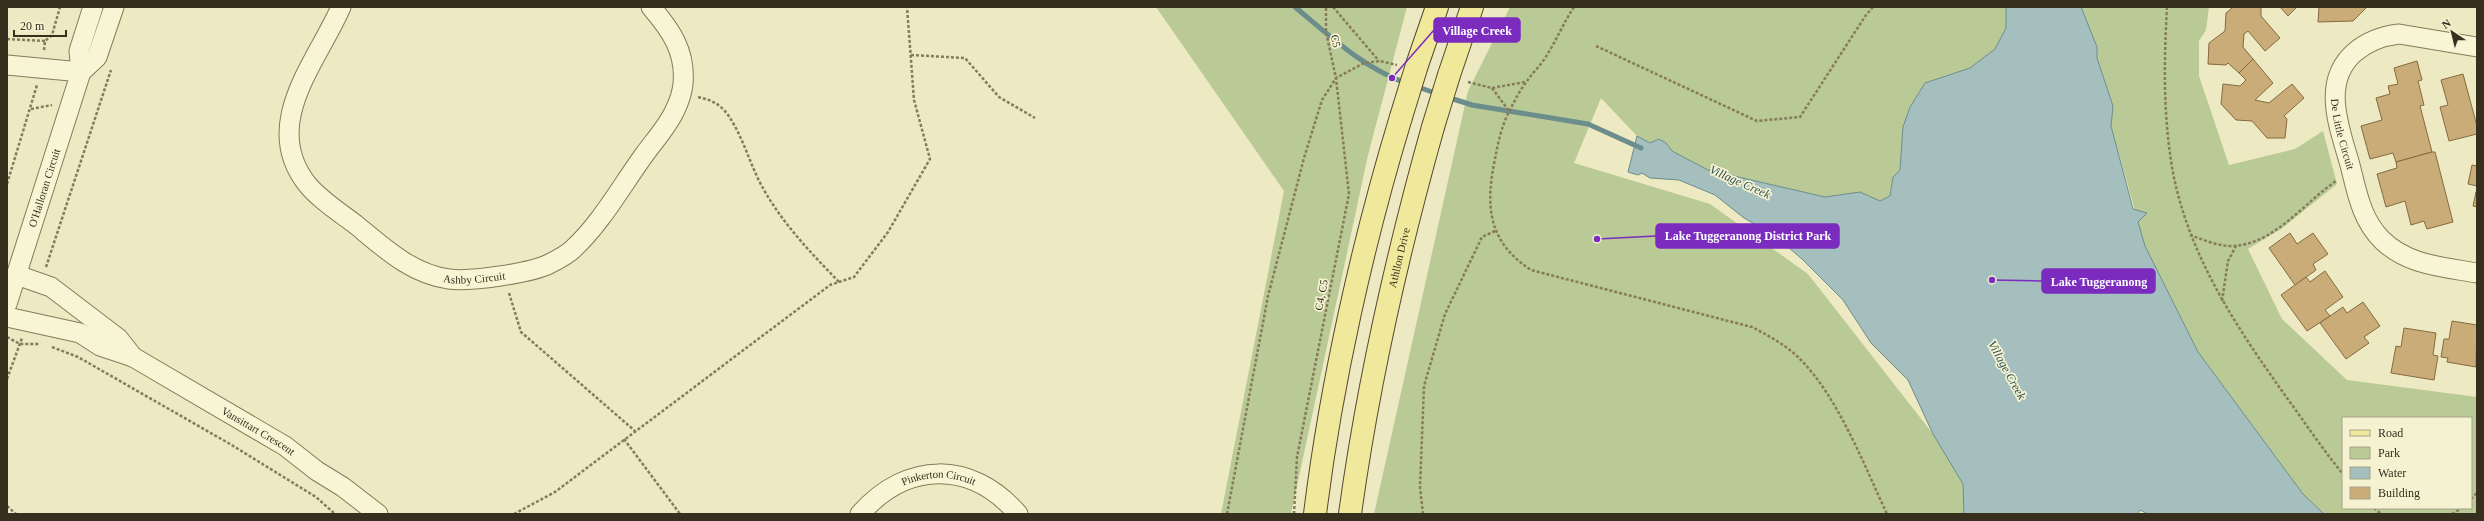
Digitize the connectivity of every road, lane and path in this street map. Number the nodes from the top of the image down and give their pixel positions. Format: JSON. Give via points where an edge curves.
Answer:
{"nodes":[{"id":1,"x":60,"y":7,"type":"edge"},
{"id":2,"x":93,"y":7,"type":"edge"},
{"id":3,"x":114,"y":7,"type":"edge"},
{"id":4,"x":342,"y":7,"type":"edge"},
{"id":5,"x":651,"y":7,"type":"edge"},
{"id":6,"x":907,"y":7,"type":"edge"},
{"id":7,"x":1326,"y":7,"type":"edge"},
{"id":8,"x":1333,"y":7,"type":"edge"},
{"id":9,"x":1437,"y":7,"type":"edge"},
{"id":10,"x":1472,"y":7,"type":"edge"},
{"id":11,"x":1574,"y":7,"type":"edge"},
{"id":12,"x":1873,"y":7,"type":"edge"},
{"id":13,"x":2167,"y":7,"type":"edge"},
{"id":14,"x":7,"y":39,"type":"edge"},
{"id":15,"x":45,"y":41,"type":"junction"},
{"id":16,"x":1596,"y":46,"type":"dead end"},
{"id":17,"x":2477,"y":47,"type":"edge"},
{"id":18,"x":911,"y":56,"type":"junction"},
{"id":19,"x":1380,"y":61,"type":"dead end"},
{"id":20,"x":7,"y":65,"type":"edge"},
{"id":21,"x":41,"y":67,"type":"junction"},
{"id":22,"x":112,"y":67,"type":"dead end"},
{"id":23,"x":82,"y":72,"type":"junction"},
{"id":24,"x":1336,"y":78,"type":"junction"},
{"id":25,"x":1526,"y":82,"type":"junction"},
{"id":26,"x":1474,"y":84,"type":"dead end"},
{"id":27,"x":1492,"y":88,"type":"junction"},
{"id":28,"x":682,"y":93,"type":"junction"},
{"id":29,"x":1509,"y":111,"type":"junction"},
{"id":30,"x":1035,"y":118,"type":"dead end"},
{"id":31,"x":2353,"y":178,"type":"junction"},
{"id":32,"x":7,"y":184,"type":"edge"},
{"id":33,"x":1495,"y":231,"type":"junction"},
{"id":34,"x":2190,"y":235,"type":"junction"},
{"id":35,"x":2236,"y":246,"type":"junction"},
{"id":36,"x":50,"y":255,"type":"dead end"},
{"id":37,"x":2477,"y":273,"type":"edge"},
{"id":38,"x":503,"y":274,"type":"junction"},
{"id":39,"x":17,"y":275,"type":"junction"},
{"id":40,"x":839,"y":282,"type":"junction"},
{"id":41,"x":2222,"y":302,"type":"junction"},
{"id":42,"x":7,"y":304,"type":"edge"},
{"id":43,"x":7,"y":317,"type":"edge"},
{"id":44,"x":7,"y":337,"type":"edge"},
{"id":45,"x":20,"y":344,"type":"junction"},
{"id":46,"x":133,"y":357,"type":"junction"},
{"id":47,"x":7,"y":379,"type":"edge"},
{"id":48,"x":635,"y":431,"type":"junction"},
{"id":49,"x":624,"y":439,"type":"junction"},
{"id":50,"x":1358,"y":455,"type":"junction"},
{"id":51,"x":2342,"y":473,"type":"edge"},
{"id":52,"x":7,"y":506,"type":"edge"},
{"id":53,"x":2458,"y":513,"type":"edge"},
{"id":54,"x":16,"y":514,"type":"edge"},
{"id":55,"x":335,"y":514,"type":"edge"},
{"id":56,"x":378,"y":514,"type":"edge"},
{"id":57,"x":514,"y":514,"type":"edge"},
{"id":58,"x":680,"y":514,"type":"edge"},
{"id":59,"x":860,"y":514,"type":"edge"},
{"id":60,"x":1018,"y":514,"type":"edge"},
{"id":61,"x":1227,"y":514,"type":"edge"},
{"id":62,"x":1294,"y":514,"type":"edge"},
{"id":63,"x":1315,"y":514,"type":"edge"},
{"id":64,"x":1350,"y":514,"type":"edge"},
{"id":65,"x":1365,"y":514,"type":"edge"},
{"id":66,"x":1423,"y":514,"type":"edge"},
{"id":67,"x":1887,"y":514,"type":"edge"},
{"id":68,"x":2452,"y":514,"type":"edge"}],
"edges":[{"from":1,"to":15,"type":"path","via":[[52,35]]},
{"from":2,"to":23,"type":"street","name":"O'Halloran Circuit","via":[[79,50]]},
{"from":3,"to":23,"type":"street","name":"O'Halloran Circuit","via":[[97,57]]},
{"from":4,"to":38,"type":"street","name":"Ashby Circuit","via":[[296,92],[290,116],[291,152],[307,184],[398,259],[423,272],[461,280]]},
{"from":5,"to":28,"type":"street","name":"Ashby Circuit","via":[[668,26],[680,50]]},
{"from":6,"to":18,"type":"path"},
{"from":7,"to":24,"type":"path","name":"C5","via":[[1326,32]]},
{"from":8,"to":19,"type":"path"},
{"from":9,"to":63,"type":"main road","bridge":true,"via":[[1401,116],[1360,271]]},
{"from":10,"to":50,"type":"main road","name":"Athllon Drive","bridge":true,"via":[[1407,218],[1385,310]]},
{"from":11,"to":25,"type":"path","via":[[1547,56]]},
{"from":12,"to":16,"type":"path","via":[[1800,117],[1757,121]]},
{"from":13,"to":34,"type":"path","via":[[2163,83],[2165,112],[2172,168]]},
{"from":14,"to":15,"type":"path"},
{"from":15,"to":21,"type":"path"},
{"from":17,"to":31,"type":"street","name":"De Little Circuit","via":[[2399,34],[2367,42],[2350,57],[2337,79],[2335,88],[2336,115]]},
{"from":18,"to":30,"type":"path","via":[[965,58],[999,97]]},
{"from":18,"to":40,"type":"path","via":[[914,100],[930,159],[888,232],[854,277]]},
{"from":20,"to":21,"type":"street"},
{"from":21,"to":23,"type":"street"},
{"from":21,"to":32,"type":"path"},
{"from":22,"to":36,"type":"path"},
{"from":23,"to":39,"type":"street","name":"O'Halloran Circuit"},
{"from":24,"to":61,"type":"path","via":[[1322,100],[1268,296]]},
{"from":24,"to":62,"type":"path","name":"C4, C5","via":[[1349,194],[1297,457]]},
{"from":25,"to":27,"type":"path"},
{"from":25,"to":29,"type":"path"},
{"from":26,"to":27,"type":"path"},
{"from":27,"to":29,"type":"path"},
{"from":28,"to":38,"type":"street","name":"Ashby Circuit","via":[[674,112],[590,231],[571,251],[548,265]]},
{"from":28,"to":40,"type":"path","via":[[715,101],[727,115],[739,134],[763,189],[797,239]]},
{"from":29,"to":33,"type":"path","via":[[1498,143],[1490,182],[1490,213]]},
{"from":31,"to":35,"type":"path","via":[[2340,178],[2266,236]]},
{"from":31,"to":37,"type":"street","name":"De Little Circuit","via":[[2361,209],[2367,220],[2381,239],[2400,254],[2420,263]]},
{"from":33,"to":66,"type":"path","via":[[1482,237],[1445,314],[1424,386],[1420,487]]},
{"from":33,"to":67,"type":"path","via":[[1516,261],[1531,270],[1752,327],[1779,341],[1815,376],[1829,397]]},
{"from":34,"to":35,"type":"path","via":[[2209,242]]},
{"from":34,"to":41,"type":"path"},
{"from":35,"to":41,"type":"path","via":[[2228,261]]},
{"from":38,"to":48,"type":"path","via":[[521,332]]},
{"from":39,"to":42,"type":"street","name":"O'Halloran Circuit"},
{"from":39,"to":46,"type":"street","name":"Vansittart Crescent","via":[[51,287],[118,338]]},
{"from":40,"to":48,"type":"path","via":[[830,285]]},
{"from":41,"to":51,"type":"path","via":[[2265,367]]},
{"from":43,"to":46,"type":"street","name":"Vansittart Crescent","via":[[80,333],[100,346]]},
{"from":44,"to":45,"type":"path"},
{"from":45,"to":47,"type":"path"},
{"from":45,"to":55,"type":"path","via":[[45,344],[78,357],[230,444],[316,497]]},
{"from":46,"to":56,"type":"street","name":"Vansittart Crescent","via":[[286,446]]},
{"from":48,"to":49,"type":"path"},
{"from":49,"to":57,"type":"path","via":[[555,492]]},
{"from":49,"to":58,"type":"path"},
{"from":50,"to":64,"type":"main road","name":"Athllon Drive"},
{"from":50,"to":65,"type":"main road"},
{"from":52,"to":54,"type":"path"},
{"from":53,"to":68,"type":"path"},
{"from":59,"to":60,"type":"street","name":"Pinkerton Circuit","via":[[888,488],[912,477],[938,473],[976,480],[1004,498]]}]}
